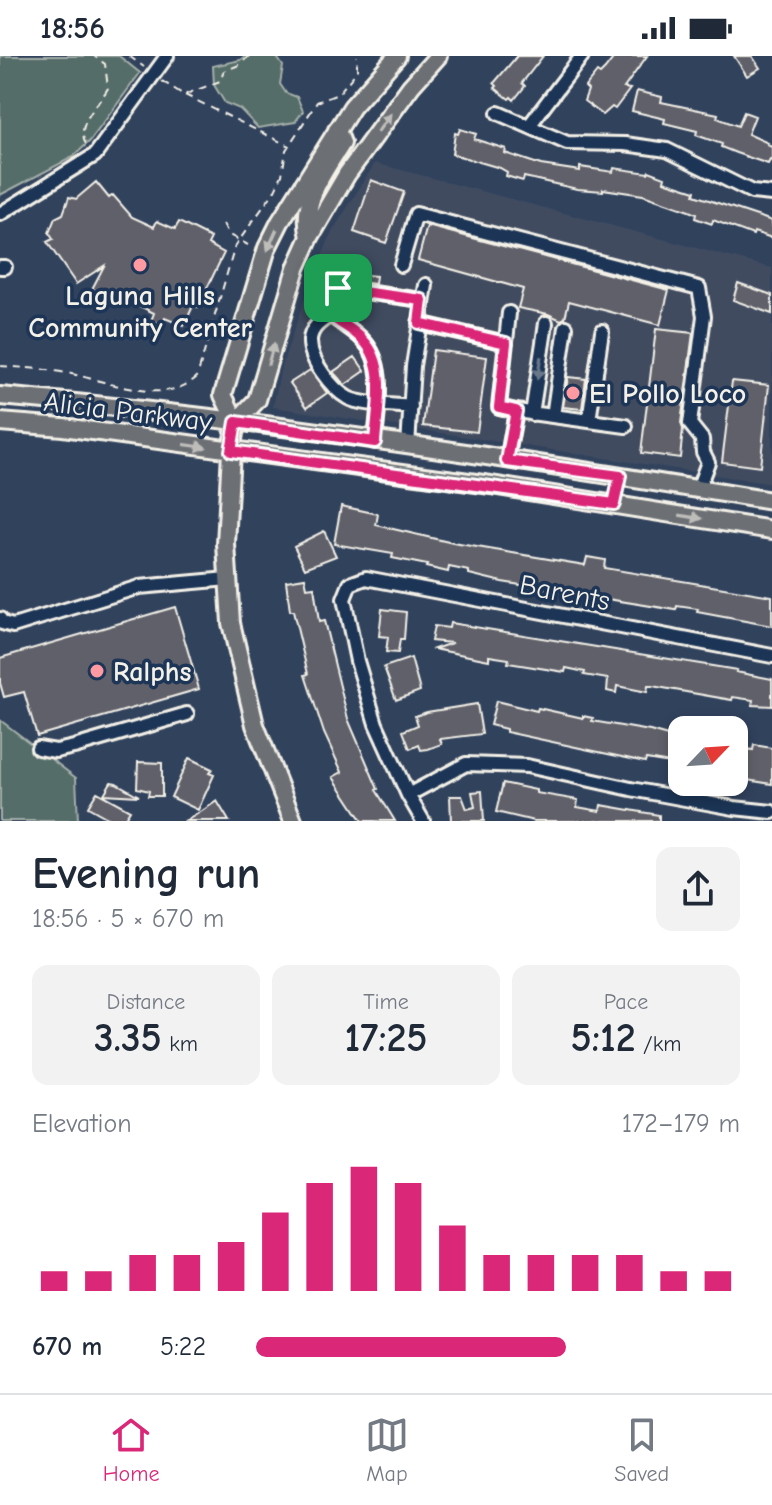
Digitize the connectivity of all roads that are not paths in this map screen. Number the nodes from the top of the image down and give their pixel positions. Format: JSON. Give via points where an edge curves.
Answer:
{"nodes":[{"id":1,"x":167,"y":56,"type":"edge"},
{"id":2,"x":397,"y":56,"type":"edge"},
{"id":3,"x":438,"y":56,"type":"edge"},
{"id":4,"x":582,"y":56,"type":"edge"},
{"id":5,"x":498,"y":113,"type":"dead end"},
{"id":6,"x":529,"y":126,"type":"junction"},
{"id":7,"x":337,"y":130,"type":"junction"},
{"id":8,"x":772,"y":194,"type":"edge"},
{"id":9,"x":0,"y":214,"type":"edge"},
{"id":10,"x":310,"y":237,"type":"junction"},
{"id":11,"x":401,"y":265,"type":"dead end"},
{"id":12,"x":426,"y":285,"type":"dead end"},
{"id":13,"x":422,"y":300,"type":"junction"},
{"id":14,"x":509,"y":313,"type":"dead end"},
{"id":15,"x":329,"y":316,"type":"junction"},
{"id":16,"x":419,"y":323,"type":"junction"},
{"id":17,"x":546,"y":323,"type":"dead end"},
{"id":18,"x":566,"y":327,"type":"dead end"},
{"id":19,"x":602,"y":331,"type":"dead end"},
{"id":20,"x":506,"y":343,"type":"junction"},
{"id":21,"x":0,"y":396,"type":"edge"},
{"id":22,"x":378,"y":403,"type":"junction"},
{"id":23,"x":411,"y":407,"type":"junction"},
{"id":24,"x":516,"y":411,"type":"junction"},
{"id":25,"x":532,"y":414,"type":"junction"},
{"id":26,"x":553,"y":416,"type":"junction"},
{"id":27,"x":589,"y":421,"type":"junction"},
{"id":28,"x":0,"y":422,"type":"edge"},
{"id":29,"x":236,"y":422,"type":"junction"},
{"id":30,"x":626,"y":426,"type":"dead end"},
{"id":31,"x":375,"y":442,"type":"junction"},
{"id":32,"x":408,"y":446,"type":"junction"},
{"id":33,"x":231,"y":451,"type":"junction"},
{"id":34,"x":507,"y":461,"type":"junction"},
{"id":35,"x":620,"y":476,"type":"junction"},
{"id":36,"x":698,"y":489,"type":"junction"},
{"id":37,"x":772,"y":501,"type":"edge"},
{"id":38,"x":614,"y":504,"type":"junction"},
{"id":39,"x":772,"y":530,"type":"edge"},
{"id":40,"x":228,"y":579,"type":"junction"},
{"id":41,"x":0,"y":619,"type":"edge"},
{"id":42,"x":772,"y":656,"type":"edge"},
{"id":43,"x":187,"y":714,"type":"dead end"},
{"id":44,"x":38,"y":748,"type":"dead end"},
{"id":45,"x":408,"y":795,"type":"junction"},
{"id":46,"x":772,"y":812,"type":"edge"},
{"id":47,"x":733,"y":814,"type":"edge"},
{"id":48,"x":293,"y":821,"type":"edge"},
{"id":49,"x":423,"y":821,"type":"edge"}],
"edges":[{"from":1,"to":9,"type":"street","via":[[95,155]]},
{"from":2,"to":7,"type":"main road"},
{"from":10,"to":3,"type":"main road","one_way":true,"via":[[347,174]]},
{"from":4,"to":6,"type":"street"},
{"from":5,"to":6,"type":"street"},
{"from":6,"to":8,"type":"street","via":[[567,143],[667,150],[752,192]]},
{"from":7,"to":10,"type":"main road","via":[[342,143],[310,200]]},
{"from":7,"to":29,"type":"main road","one_way":true,"via":[[267,248],[223,395]]},
{"from":29,"to":10,"type":"main road","one_way":true,"via":[[257,400]]},
{"from":11,"to":36,"type":"street","via":[[416,214],[699,288],[704,316],[690,424],[702,439],[708,462]]},
{"from":12,"to":13,"type":"street"},
{"from":13,"to":15,"type":"street","via":[[332,288],[319,298]]},
{"from":13,"to":16,"type":"street"},
{"from":14,"to":20,"type":"street"},
{"from":15,"to":22,"type":"street","via":[[364,340],[379,373]]},
{"from":15,"to":22,"type":"street","via":[[316,325],[310,340],[314,357],[334,388],[350,400]]},
{"from":16,"to":20,"type":"street"},
{"from":16,"to":23,"type":"street"},
{"from":17,"to":25,"type":"street","one_way":true},
{"from":18,"to":26,"type":"street"},
{"from":19,"to":27,"type":"street"},
{"from":20,"to":24,"type":"street","via":[[499,407]]},
{"from":21,"to":29,"type":"main road","name":"Alicia Parkway"},
{"from":22,"to":23,"type":"street"},
{"from":22,"to":31,"type":"street"},
{"from":23,"to":32,"type":"street"},
{"from":24,"to":25,"type":"street"},
{"from":24,"to":34,"type":"street"},
{"from":25,"to":26,"type":"street"},
{"from":26,"to":27,"type":"street"},
{"from":27,"to":30,"type":"street"},
{"from":28,"to":33,"type":"main road","name":"Alicia Parkway","one_way":true},
{"from":29,"to":31,"type":"main road","name":"Alicia Parkway"},
{"from":29,"to":33,"type":"main road"},
{"from":31,"to":32,"type":"main road","name":"Alicia Parkway"},
{"from":32,"to":34,"type":"main road","name":"Alicia Parkway"},
{"from":33,"to":38,"type":"main road","name":"Alicia Parkway"},
{"from":33,"to":40,"type":"main road"},
{"from":34,"to":35,"type":"main road","name":"Alicia Parkway"},
{"from":35,"to":36,"type":"main road","name":"Alicia Parkway"},
{"from":35,"to":38,"type":"main road"},
{"from":36,"to":37,"type":"main road","name":"Alicia Parkway"},
{"from":38,"to":39,"type":"main road","name":"Alicia Parkway","one_way":true},
{"from":40,"to":41,"type":"street","via":[[139,587],[13,626]]},
{"from":40,"to":48,"type":"main road","via":[[231,623],[255,725]]},
{"from":42,"to":45,"type":"street","name":"Barents","via":[[366,578],[350,584],[344,599],[357,661],[376,724]]},
{"from":43,"to":44,"type":"street","via":[[74,747]]},
{"from":45,"to":47,"type":"street","via":[[466,764],[527,766]]},
{"from":45,"to":49,"type":"street"},
{"from":46,"to":47,"type":"street"}]}
